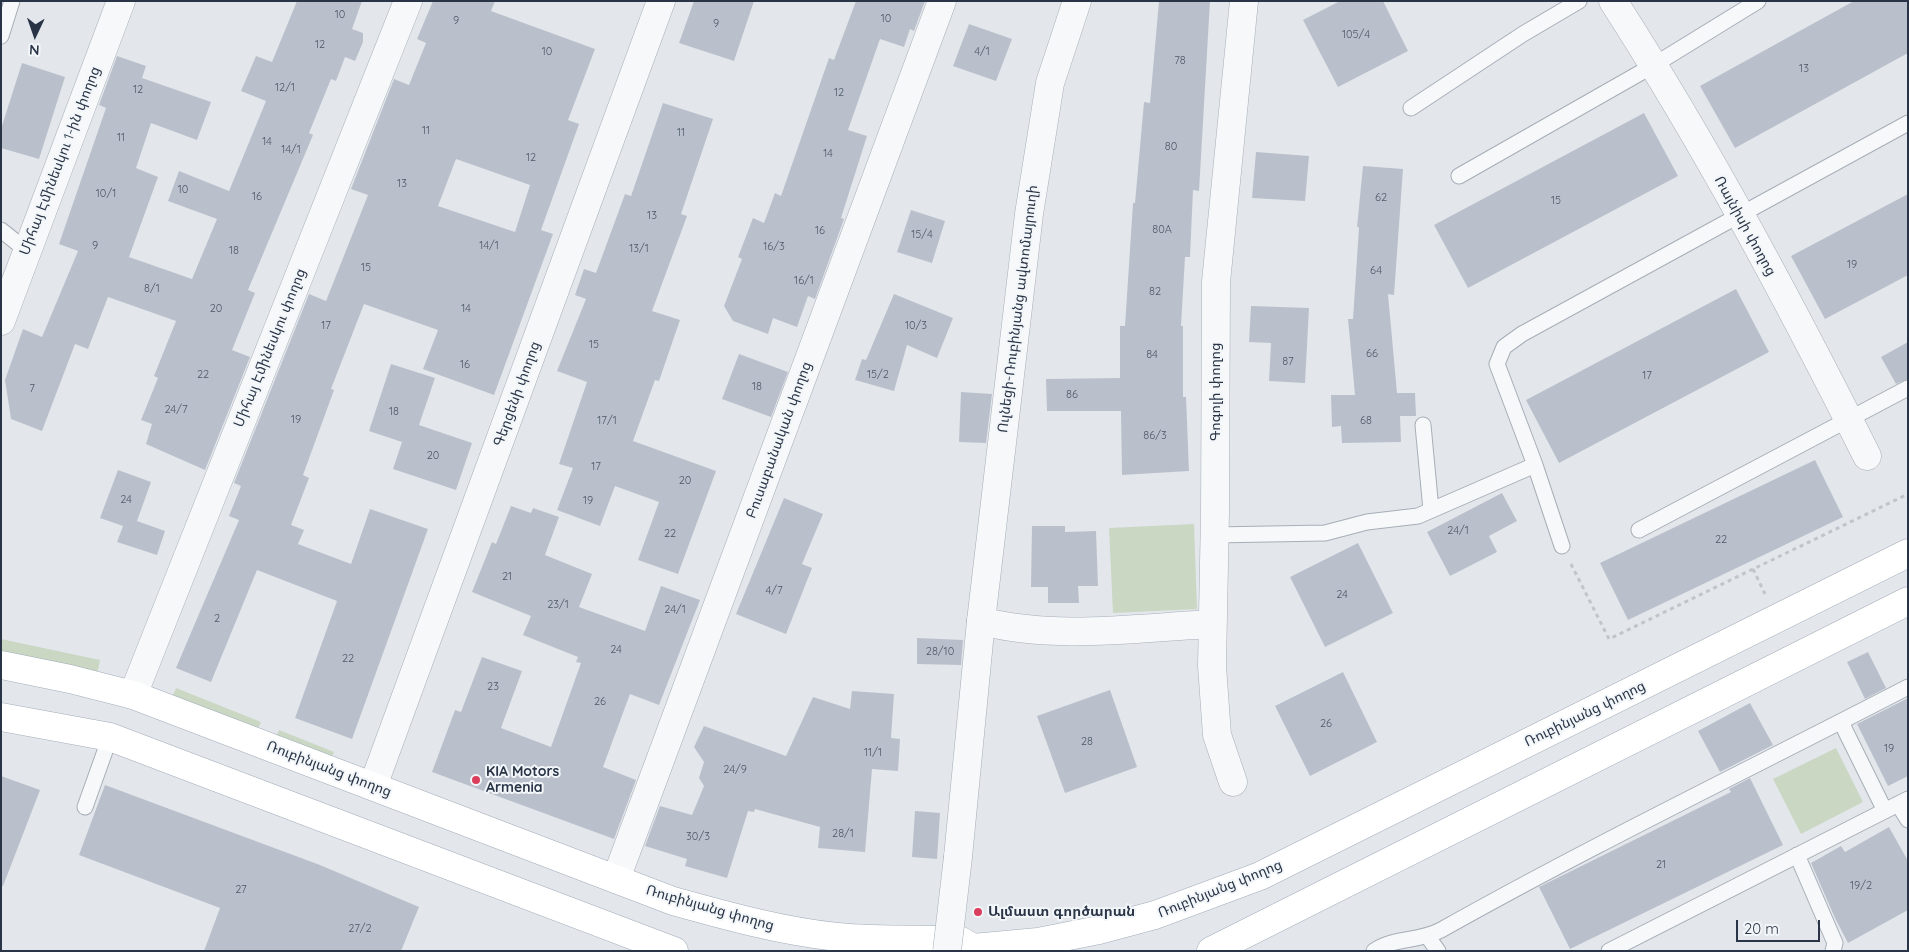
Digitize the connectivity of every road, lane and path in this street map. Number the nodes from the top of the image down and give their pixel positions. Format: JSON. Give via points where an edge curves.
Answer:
{"nodes":[{"id":1,"x":12,"y":1,"type":"edge"},
{"id":2,"x":121,"y":1,"type":"edge"},
{"id":3,"x":408,"y":1,"type":"edge"},
{"id":4,"x":661,"y":1,"type":"edge"},
{"id":5,"x":942,"y":1,"type":"edge"},
{"id":6,"x":1077,"y":1,"type":"edge"},
{"id":7,"x":1244,"y":1,"type":"edge"},
{"id":8,"x":1579,"y":1,"type":"edge"},
{"id":9,"x":1613,"y":1,"type":"edge"},
{"id":10,"x":1758,"y":1,"type":"edge"},
{"id":11,"x":1,"y":36,"type":"edge"},
{"id":12,"x":1654,"y":65,"type":"junction"},
{"id":13,"x":1411,"y":108,"type":"dead end"},
{"id":14,"x":1908,"y":123,"type":"edge"},
{"id":15,"x":1459,"y":176,"type":"dead end"},
{"id":16,"x":1740,"y":214,"type":"junction"},
{"id":17,"x":1,"y":230,"type":"edge"},
{"id":18,"x":26,"y":250,"type":"junction"},
{"id":19,"x":1,"y":321,"type":"edge"},
{"id":20,"x":1908,"y":388,"type":"edge"},
{"id":21,"x":1848,"y":419,"type":"junction"},
{"id":22,"x":1423,"y":425,"type":"dead end"},
{"id":23,"x":1867,"y":456,"type":"dead end"},
{"id":24,"x":1535,"y":465,"type":"junction"},
{"id":25,"x":1908,"y":494,"type":"edge"},
{"id":26,"x":1432,"y":510,"type":"junction"},
{"id":27,"x":1639,"y":530,"type":"dead end"},
{"id":28,"x":1214,"y":535,"type":"junction"},
{"id":29,"x":1562,"y":546,"type":"joint"},
{"id":30,"x":1908,"y":553,"type":"edge"},
{"id":31,"x":1753,"y":569,"type":"junction"},
{"id":32,"x":1767,"y":597,"type":"dead end"},
{"id":33,"x":1908,"y":601,"type":"edge"},
{"id":34,"x":981,"y":621,"type":"junction"},
{"id":35,"x":1212,"y":624,"type":"junction"},
{"id":36,"x":1,"y":665,"type":"edge"},
{"id":37,"x":1908,"y":687,"type":"edge"},
{"id":38,"x":133,"y":695,"type":"junction"},
{"id":39,"x":1,"y":717,"type":"edge"},
{"id":40,"x":1840,"y":722,"type":"junction"},
{"id":41,"x":110,"y":738,"type":"junction"},
{"id":42,"x":1233,"y":782,"type":"dead end"},
{"id":43,"x":373,"y":786,"type":"junction"},
{"id":44,"x":1903,"y":802,"type":"edge"},
{"id":45,"x":85,"y":807,"type":"dead end"},
{"id":46,"x":1885,"y":811,"type":"junction"},
{"id":47,"x":1908,"y":820,"type":"edge"},
{"id":48,"x":1797,"y":855,"type":"junction"},
{"id":49,"x":616,"y":879,"type":"junction"},
{"id":50,"x":1428,"y":937,"type":"junction"},
{"id":51,"x":886,"y":945,"type":"edge"},
{"id":52,"x":963,"y":950,"type":"edge"},
{"id":53,"x":674,"y":951,"type":"edge"},
{"id":54,"x":1211,"y":951,"type":"edge"},
{"id":55,"x":1374,"y":951,"type":"edge"},
{"id":56,"x":1438,"y":951,"type":"edge"},
{"id":57,"x":1609,"y":951,"type":"edge"},
{"id":58,"x":1833,"y":951,"type":"edge"}],
"edges":[{"from":1,"to":11,"type":"lane"},
{"from":2,"to":18,"type":"street","name":"Միհայ Էմինեսկու 1-ին փողոց"},
{"from":3,"to":38,"type":"street","name":"Միհայ Էմինեսկու փողոց"},
{"from":4,"to":43,"type":"street","name":"Գերցենի փողոց"},
{"from":5,"to":49,"type":"street","name":"Բուսաբանական փողոց"},
{"from":6,"to":34,"type":"street","name":"Ուլնեցի-Ռուբինյանց ավտոմայրուղի","via":[[1050,83],[1029,214]]},
{"from":7,"to":28,"type":"street","name":"Գոգոլի փողոց","via":[[1216,282]]},
{"from":8,"to":13,"type":"lane"},
{"from":9,"to":12,"type":"street","name":"Ռայնիսի փողոց"},
{"from":10,"to":12,"type":"lane"},
{"from":12,"to":15,"type":"lane"},
{"from":12,"to":16,"type":"street","name":"Ռայնիսի փողոց"},
{"from":14,"to":16,"type":"lane"},
{"from":16,"to":21,"type":"street","name":"Ռայնիսի փողոց"},
{"from":16,"to":24,"type":"lane","via":[[1504,347],[1497,364]]},
{"from":17,"to":18,"type":"lane"},
{"from":18,"to":19,"type":"street","name":"Միհայ Էմինեսկու 1-ին փողոց"},
{"from":20,"to":21,"type":"lane"},
{"from":21,"to":23,"type":"street","name":"Ռայնիսի փողոց"},
{"from":21,"to":27,"type":"lane"},
{"from":22,"to":26,"type":"lane"},
{"from":24,"to":26,"type":"lane"},
{"from":24,"to":29,"type":"lane"},
{"from":25,"to":31,"type":"path"},
{"from":26,"to":28,"type":"lane","via":[[1418,516],[1366,522],[1325,533]]},
{"from":28,"to":35,"type":"street","name":"Գոգոլի փողոց"},
{"from":29,"to":31,"type":"path","via":[[1609,639]]},
{"from":30,"to":52,"type":"main road","name":"Ռուբինյանց փողոց","via":[[1260,876],[1171,909],[1099,930],[1038,942]]},
{"from":31,"to":32,"type":"path"},
{"from":33,"to":54,"type":"main road"},
{"from":34,"to":35,"type":"street","via":[[1007,628],[1092,632]]},
{"from":34,"to":52,"type":"street","name":"Ուլնեցի-Ռուբինյանց ավտոմայրուղի","bridge":true,"via":[[958,857]]},
{"from":35,"to":42,"type":"street","name":"Գոգոլի փողոց","via":[[1217,735]]},
{"from":36,"to":38,"type":"main road","name":"Ռուբինյանց փողոց"},
{"from":37,"to":40,"type":"lane"},
{"from":38,"to":43,"type":"main road","name":"Ռուբինյանց փողոց"},
{"from":39,"to":41,"type":"main road"},
{"from":40,"to":46,"type":"lane"},
{"from":40,"to":50,"type":"lane","via":[[1545,872]]},
{"from":41,"to":45,"type":"lane"},
{"from":41,"to":53,"type":"main road"},
{"from":43,"to":49,"type":"main road","name":"Ռուբինյանց փողոց"},
{"from":44,"to":46,"type":"lane"},
{"from":44,"to":47,"type":"lane"},
{"from":46,"to":48,"type":"lane"},
{"from":48,"to":57,"type":"lane"},
{"from":48,"to":58,"type":"lane","via":[[1836,943]]},
{"from":49,"to":51,"type":"main road","name":"Ռուբինյանց փողոց","via":[[673,901],[741,920]]},
{"from":50,"to":55,"type":"lane","via":[[1384,944]]},
{"from":50,"to":56,"type":"lane"},
{"from":51,"to":52,"type":"main road","name":"Ռուբինյանց փողոց","via":[[959,940]]}]}
